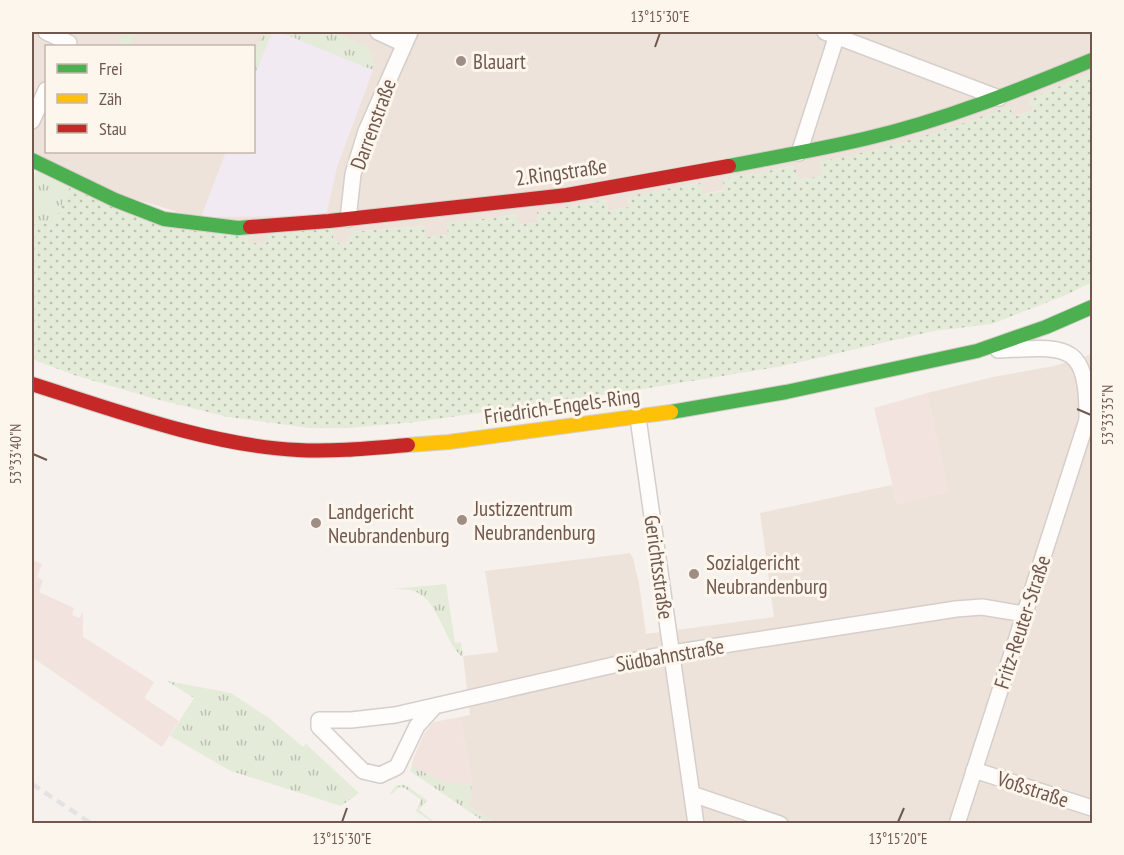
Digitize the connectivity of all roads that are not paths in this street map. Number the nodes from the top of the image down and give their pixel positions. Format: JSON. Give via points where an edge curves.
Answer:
{"nodes":[{"id":1,"x":46,"y":32,"type":"edge"},
{"id":2,"x":378,"y":32,"type":"edge"},
{"id":3,"x":833,"y":33,"type":"edge"},
{"id":4,"x":407,"y":38,"type":"edge"},
{"id":5,"x":70,"y":40,"type":"edge"},
{"id":6,"x":1092,"y":60,"type":"edge"},
{"id":7,"x":45,"y":92,"type":"edge"},
{"id":8,"x":999,"y":98,"type":"junction"},
{"id":9,"x":32,"y":121,"type":"edge"},
{"id":10,"x":799,"y":153,"type":"junction"},
{"id":11,"x":32,"y":160,"type":"edge"},
{"id":12,"x":348,"y":219,"type":"junction"},
{"id":13,"x":1092,"y":307,"type":"edge"},
{"id":14,"x":977,"y":351,"type":"junction"},
{"id":15,"x":32,"y":384,"type":"edge"},
{"id":16,"x":1090,"y":415,"type":"edge"},
{"id":17,"x":638,"y":418,"type":"junction"},
{"id":18,"x":1024,"y":614,"type":"junction"},
{"id":19,"x":672,"y":653,"type":"junction"},
{"id":20,"x":435,"y":706,"type":"junction"},
{"id":21,"x":974,"y":770,"type":"junction"},
{"id":22,"x":692,"y":794,"type":"junction"},
{"id":23,"x":1092,"y":808,"type":"edge"},
{"id":24,"x":696,"y":824,"type":"edge"},
{"id":25,"x":780,"y":824,"type":"edge"},
{"id":26,"x":957,"y":824,"type":"edge"}],
"edges":[{"from":1,"to":5,"type":"street"},
{"from":2,"to":4,"type":"street"},
{"from":3,"to":8,"type":"street"},
{"from":3,"to":10,"type":"street"},
{"from":4,"to":12,"type":"street","name":"Darrenstraße","via":[[366,130],[353,174]]},
{"from":6,"to":8,"type":"street","name":"2.Ringstraße"},
{"from":7,"to":9,"type":"street"},
{"from":8,"to":10,"type":"street","name":"2.Ringstraße","via":[[869,138]]},
{"from":10,"to":12,"type":"street","name":"2.Ringstraße","via":[[567,195]]},
{"from":11,"to":12,"type":"street","name":"2.Ringstraße","via":[[116,200],[186,223],[238,228]]},
{"from":13,"to":14,"type":"street","name":"Friedrich-Engels-Ring"},
{"from":14,"to":16,"type":"street","name":"Fritz-Reuter-Straße","via":[[1062,350],[1081,367]]},
{"from":14,"to":17,"type":"street","name":"Friedrich-Engels-Ring","via":[[786,392]]},
{"from":15,"to":17,"type":"street","name":"Friedrich-Engels-Ring","via":[[190,431],[298,450],[449,442]]},
{"from":16,"to":18,"type":"street","name":"Fritz-Reuter-Straße"},
{"from":17,"to":19,"type":"street","name":"Gerichtsstraße"},
{"from":18,"to":19,"type":"street","name":"Südbahnstraße","via":[[982,607],[956,609]]},
{"from":18,"to":21,"type":"street","name":"Fritz-Reuter-Straße"},
{"from":19,"to":20,"type":"street","name":"Südbahnstraße"},
{"from":19,"to":22,"type":"street","name":"Gerichtsstraße"},
{"from":20,"to":20,"type":"street","name":"Südbahnstraße","via":[[417,726],[397,766],[380,775],[363,771],[320,730],[319,720],[376,719]]},
{"from":21,"to":23,"type":"street","name":"Voßstraße"},
{"from":21,"to":26,"type":"street","name":"Fritz-Reuter-Straße"},
{"from":22,"to":24,"type":"street","name":"Gerichtsstraße"},
{"from":22,"to":25,"type":"street"}]}
